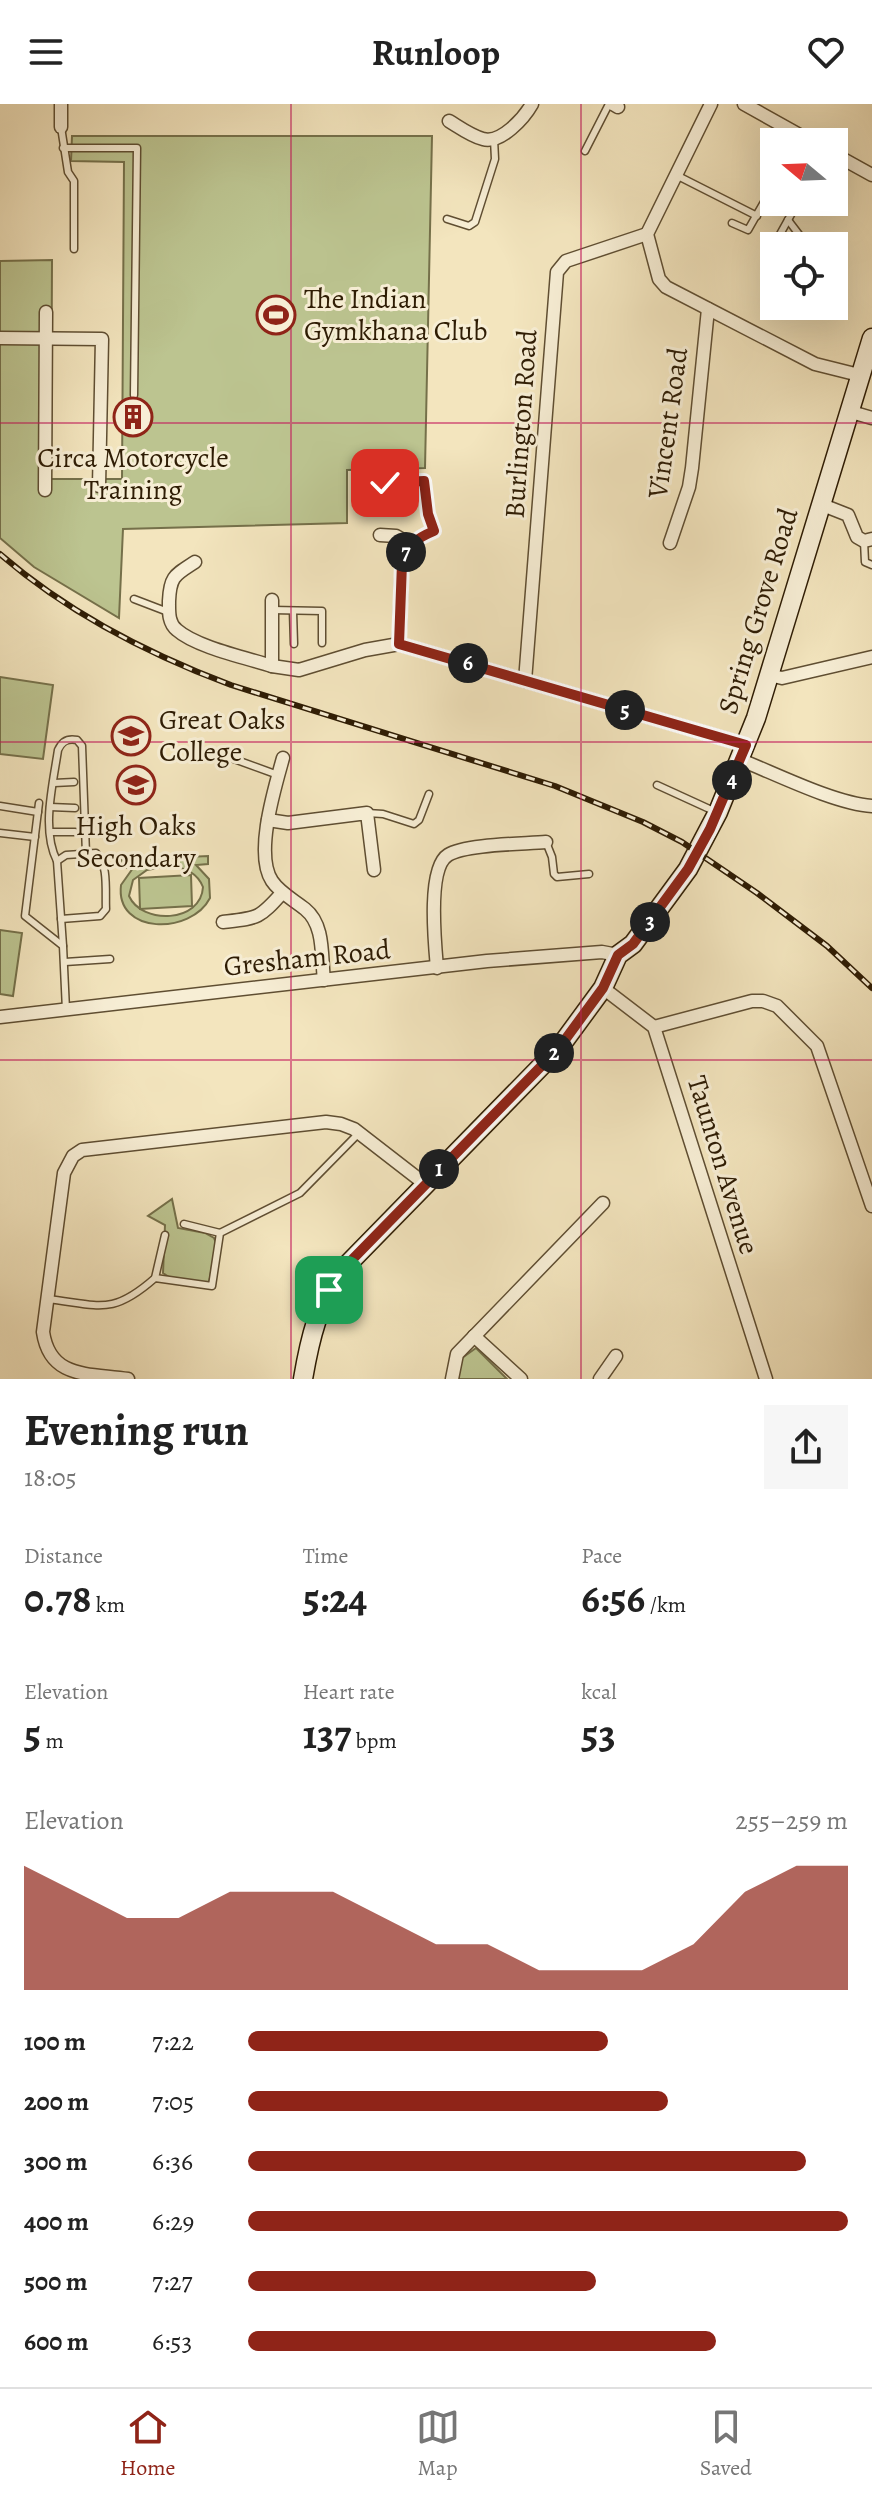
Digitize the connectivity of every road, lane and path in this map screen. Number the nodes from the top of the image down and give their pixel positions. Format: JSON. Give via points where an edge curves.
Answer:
{"nodes":[{"id":1,"x":61,"y":104,"type":"edge"},
{"id":2,"x":532,"y":104,"type":"edge"},
{"id":3,"x":711,"y":104,"type":"edge"},
{"id":4,"x":744,"y":104,"type":"edge"},
{"id":5,"x":613,"y":105,"type":"edge"},
{"id":6,"x":449,"y":121,"type":"dead end"},
{"id":7,"x":61,"y":127,"type":"joint"},
{"id":8,"x":787,"y":128,"type":"edge"},
{"id":9,"x":494,"y":139,"type":"junction"},
{"id":10,"x":63,"y":148,"type":"junction"},
{"id":11,"x":585,"y":151,"type":"dead end"},
{"id":12,"x":848,"y":162,"type":"edge"},
{"id":13,"x":676,"y":175,"type":"junction"},
{"id":14,"x":872,"y":175,"type":"edge"},
{"id":15,"x":760,"y":210,"type":"edge"},
{"id":16,"x":757,"y":216,"type":"junction"},
{"id":17,"x":790,"y":216,"type":"edge"},
{"id":18,"x":447,"y":219,"type":"dead end"},
{"id":19,"x":788,"y":220,"type":"junction"},
{"id":20,"x":732,"y":223,"type":"dead end"},
{"id":21,"x":781,"y":232,"type":"edge"},
{"id":22,"x":797,"y":232,"type":"edge"},
{"id":23,"x":647,"y":234,"type":"junction"},
{"id":24,"x":74,"y":249,"type":"dead end"},
{"id":25,"x":708,"y":309,"type":"junction"},
{"id":26,"x":46,"y":312,"type":"dead end"},
{"id":27,"x":0,"y":338,"type":"edge"},
{"id":28,"x":872,"y":338,"type":"edge"},
{"id":29,"x":46,"y":339,"type":"junction"},
{"id":30,"x":859,"y":375,"type":"junction"},
{"id":31,"x":134,"y":395,"type":"dead end"},
{"id":32,"x":848,"y":411,"type":"junction"},
{"id":33,"x":872,"y":418,"type":"edge"},
{"id":34,"x":385,"y":483,"type":"dead end"},
{"id":35,"x":99,"y":486,"type":"dead end"},
{"id":36,"x":45,"y":490,"type":"dead end"},
{"id":37,"x":820,"y":504,"type":"junction"},
{"id":38,"x":434,"y":531,"type":"joint"},
{"id":39,"x":380,"y":535,"type":"dead end"},
{"id":40,"x":868,"y":540,"type":"edge"},
{"id":41,"x":670,"y":543,"type":"dead end"},
{"id":42,"x":410,"y":544,"type":"junction"},
{"id":43,"x":195,"y":562,"type":"dead end"},
{"id":44,"x":872,"y":565,"type":"edge"},
{"id":45,"x":134,"y":599,"type":"dead end"},
{"id":46,"x":272,"y":605,"type":"joint"},
{"id":47,"x":293,"y":611,"type":"junction"},
{"id":48,"x":168,"y":612,"type":"junction"},
{"id":49,"x":322,"y":643,"type":"dead end"},
{"id":50,"x":294,"y":644,"type":"dead end"},
{"id":51,"x":399,"y":644,"type":"junction"},
{"id":52,"x":872,"y":657,"type":"edge"},
{"id":53,"x":272,"y":666,"type":"junction"},
{"id":54,"x":769,"y":675,"type":"junction"},
{"id":55,"x":525,"y":681,"type":"junction"},
{"id":56,"x":743,"y":752,"type":"junction"},
{"id":57,"x":283,"y":758,"type":"dead end"},
{"id":58,"x":234,"y":759,"type":"dead end"},
{"id":59,"x":278,"y":775,"type":"junction"},
{"id":60,"x":74,"y":782,"type":"dead end"},
{"id":61,"x":54,"y":783,"type":"junction"},
{"id":62,"x":657,"y":785,"type":"dead end"},
{"id":63,"x":429,"y":794,"type":"dead end"},
{"id":64,"x":39,"y":803,"type":"dead end"},
{"id":65,"x":0,"y":806,"type":"edge"},
{"id":66,"x":872,"y":806,"type":"edge"},
{"id":67,"x":50,"y":807,"type":"junction"},
{"id":68,"x":75,"y":808,"type":"dead end"},
{"id":69,"x":38,"y":812,"type":"junction"},
{"id":70,"x":718,"y":812,"type":"junction"},
{"id":71,"x":367,"y":813,"type":"junction"},
{"id":72,"x":268,"y":820,"type":"junction"},
{"id":73,"x":51,"y":832,"type":"junction"},
{"id":74,"x":75,"y":832,"type":"dead end"},
{"id":75,"x":0,"y":833,"type":"edge"},
{"id":76,"x":35,"y":837,"type":"junction"},
{"id":77,"x":546,"y":842,"type":"joint"},
{"id":78,"x":86,"y":854,"type":"junction"},
{"id":79,"x":57,"y":861,"type":"junction"},
{"id":80,"x":374,"y":870,"type":"dead end"},
{"id":81,"x":589,"y":874,"type":"dead end"},
{"id":82,"x":282,"y":893,"type":"junction"},
{"id":83,"x":61,"y":919,"type":"junction"},
{"id":84,"x":223,"y":922,"type":"dead end"},
{"id":85,"x":63,"y":946,"type":"junction"},
{"id":86,"x":618,"y":955,"type":"junction"},
{"id":87,"x":110,"y":959,"type":"dead end"},
{"id":88,"x":65,"y":962,"type":"junction"},
{"id":89,"x":437,"y":968,"type":"junction"},
{"id":90,"x":324,"y":980,"type":"junction"},
{"id":91,"x":603,"y":988,"type":"junction"},
{"id":92,"x":66,"y":1010,"type":"junction"},
{"id":93,"x":0,"y":1017,"type":"edge"},
{"id":94,"x":654,"y":1027,"type":"junction"},
{"id":95,"x":359,"y":1133,"type":"junction"},
{"id":96,"x":425,"y":1184,"type":"junction"},
{"id":97,"x":603,"y":1203,"type":"dead end"},
{"id":98,"x":872,"y":1206,"type":"edge"},
{"id":99,"x":184,"y":1224,"type":"dead end"},
{"id":100,"x":220,"y":1233,"type":"junction"},
{"id":101,"x":165,"y":1235,"type":"dead end"},
{"id":102,"x":155,"y":1278,"type":"junction"},
{"id":103,"x":47,"y":1299,"type":"junction"},
{"id":104,"x":474,"y":1336,"type":"junction"},
{"id":105,"x":616,"y":1356,"type":"dead end"},
{"id":106,"x":128,"y":1379,"type":"edge"},
{"id":107,"x":303,"y":1379,"type":"edge"},
{"id":108,"x":452,"y":1379,"type":"edge"},
{"id":109,"x":521,"y":1379,"type":"edge"},
{"id":110,"x":600,"y":1379,"type":"edge"},
{"id":111,"x":766,"y":1379,"type":"edge"}],
"edges":[{"from":1,"to":7,"type":"street"},
{"from":2,"to":9,"type":"street"},
{"from":3,"to":13,"type":"street"},
{"from":4,"to":8,"type":"street"},
{"from":5,"to":11,"type":"lane"},
{"from":6,"to":9,"type":"street","via":[[482,139]]},
{"from":7,"to":10,"type":"lane"},
{"from":9,"to":18,"type":"lane","via":[[495,159],[475,222],[469,226]]},
{"from":10,"to":24,"type":"lane","via":[[74,181]]},
{"from":10,"to":31,"type":"lane","via":[[137,148]]},
{"from":12,"to":14,"type":"street"},
{"from":13,"to":16,"type":"lane"},
{"from":13,"to":23,"type":"street"},
{"from":15,"to":16,"type":"lane"},
{"from":16,"to":20,"type":"lane","via":[[748,230]]},
{"from":17,"to":19,"type":"lane"},
{"from":19,"to":21,"type":"lane"},
{"from":19,"to":22,"type":"lane"},
{"from":23,"to":25,"type":"street","via":[[659,279]]},
{"from":23,"to":55,"type":"street","name":"Burlington Road","via":[[566,261],[557,272]]},
{"from":25,"to":30,"type":"street","via":[[815,364]]},
{"from":25,"to":41,"type":"street","name":"Vincent Road","via":[[689,487]]},
{"from":26,"to":29,"type":"street"},
{"from":27,"to":29,"type":"street"},
{"from":28,"to":30,"type":"main road","name":"Spring Grove Road"},
{"from":29,"to":35,"type":"street","via":[[102,339]]},
{"from":29,"to":36,"type":"street"},
{"from":30,"to":32,"type":"main road","name":"Spring Grove Road"},
{"from":32,"to":33,"type":"street"},
{"from":32,"to":37,"type":"main road","name":"Spring Grove Road"},
{"from":34,"to":38,"type":"lane","via":[[424,481]]},
{"from":37,"to":40,"type":"street","via":[[848,515],[857,537]]},
{"from":37,"to":54,"type":"main road","name":"Spring Grove Road"},
{"from":38,"to":42,"type":"street"},
{"from":39,"to":42,"type":"street"},
{"from":40,"to":44,"type":"lane","via":[[865,562]]},
{"from":42,"to":51,"type":"street","via":[[402,563]]},
{"from":43,"to":48,"type":"street","via":[[170,583]]},
{"from":45,"to":48,"type":"lane"},
{"from":46,"to":47,"type":"lane"},
{"from":46,"to":53,"type":"street"},
{"from":47,"to":49,"type":"lane","via":[[322,611]]},
{"from":47,"to":50,"type":"lane"},
{"from":48,"to":53,"type":"street","via":[[177,630]]},
{"from":51,"to":53,"type":"street","via":[[299,670]]},
{"from":51,"to":55,"type":"street"},
{"from":52,"to":54,"type":"street","via":[[782,678]]},
{"from":54,"to":56,"type":"main road","name":"Spring Grove Road"},
{"from":55,"to":56,"type":"street"},
{"from":56,"to":66,"type":"street","via":[[797,783]]},
{"from":56,"to":70,"type":"main road","name":"Spring Grove Road"},
{"from":57,"to":59,"type":"street"},
{"from":58,"to":59,"type":"lane"},
{"from":59,"to":72,"type":"street"},
{"from":60,"to":61,"type":"lane"},
{"from":61,"to":67,"type":"lane"},
{"from":61,"to":78,"type":"lane","via":[[61,745],[77,740],[82,746]]},
{"from":62,"to":70,"type":"lane"},
{"from":63,"to":71,"type":"lane","via":[[414,824]]},
{"from":64,"to":69,"type":"lane"},
{"from":65,"to":69,"type":"lane"},
{"from":67,"to":68,"type":"lane"},
{"from":67,"to":73,"type":"lane"},
{"from":69,"to":76,"type":"lane"},
{"from":70,"to":86,"type":"main road","name":"Spring Grove Road","via":[[688,869],[633,944]]},
{"from":71,"to":72,"type":"street","via":[[288,823]]},
{"from":71,"to":80,"type":"street"},
{"from":72,"to":82,"type":"street","via":[[266,865]]},
{"from":73,"to":74,"type":"lane"},
{"from":73,"to":79,"type":"lane"},
{"from":75,"to":76,"type":"lane"},
{"from":76,"to":85,"type":"lane","via":[[25,916]]},
{"from":77,"to":81,"type":"lane","via":[[557,877]]},
{"from":77,"to":89,"type":"street","via":[[446,856],[439,867],[433,925]]},
{"from":78,"to":79,"type":"lane"},
{"from":78,"to":83,"type":"lane","via":[[103,859],[106,909],[100,916]]},
{"from":79,"to":83,"type":"lane"},
{"from":82,"to":84,"type":"street","via":[[255,919]]},
{"from":82,"to":90,"type":"street","via":[[319,925]]},
{"from":83,"to":85,"type":"lane"},
{"from":85,"to":88,"type":"lane"},
{"from":86,"to":89,"type":"street","name":"Gresham Road","via":[[602,952]]},
{"from":86,"to":91,"type":"main road","name":"Spring Grove Road"},
{"from":87,"to":88,"type":"lane"},
{"from":88,"to":92,"type":"lane"},
{"from":89,"to":90,"type":"street","name":"Gresham Road"},
{"from":90,"to":92,"type":"street","name":"Gresham Road"},
{"from":91,"to":94,"type":"street"},
{"from":91,"to":96,"type":"main road","name":"Spring Grove Road","via":[[559,1048]]},
{"from":92,"to":93,"type":"street","name":"Gresham Road"},
{"from":94,"to":98,"type":"street","via":[[752,1001],[777,1006],[817,1046]]},
{"from":94,"to":111,"type":"street","name":"Taunton Avenue"},
{"from":95,"to":96,"type":"street"},
{"from":95,"to":100,"type":"lane","via":[[300,1193]]},
{"from":95,"to":103,"type":"street","via":[[326,1122],[82,1150],[64,1173]]},
{"from":96,"to":107,"type":"main road","name":"Spring Grove Road","via":[[329,1290],[311,1336]]},
{"from":97,"to":104,"type":"street"},
{"from":99,"to":100,"type":"lane"},
{"from":100,"to":102,"type":"lane","via":[[212,1286]]},
{"from":101,"to":102,"type":"lane"},
{"from":102,"to":103,"type":"lane","via":[[114,1305]]},
{"from":103,"to":106,"type":"street","via":[[43,1332],[48,1355],[57,1365]]},
{"from":104,"to":108,"type":"street","via":[[457,1354]]},
{"from":104,"to":109,"type":"street"},
{"from":105,"to":110,"type":"street"}]}
